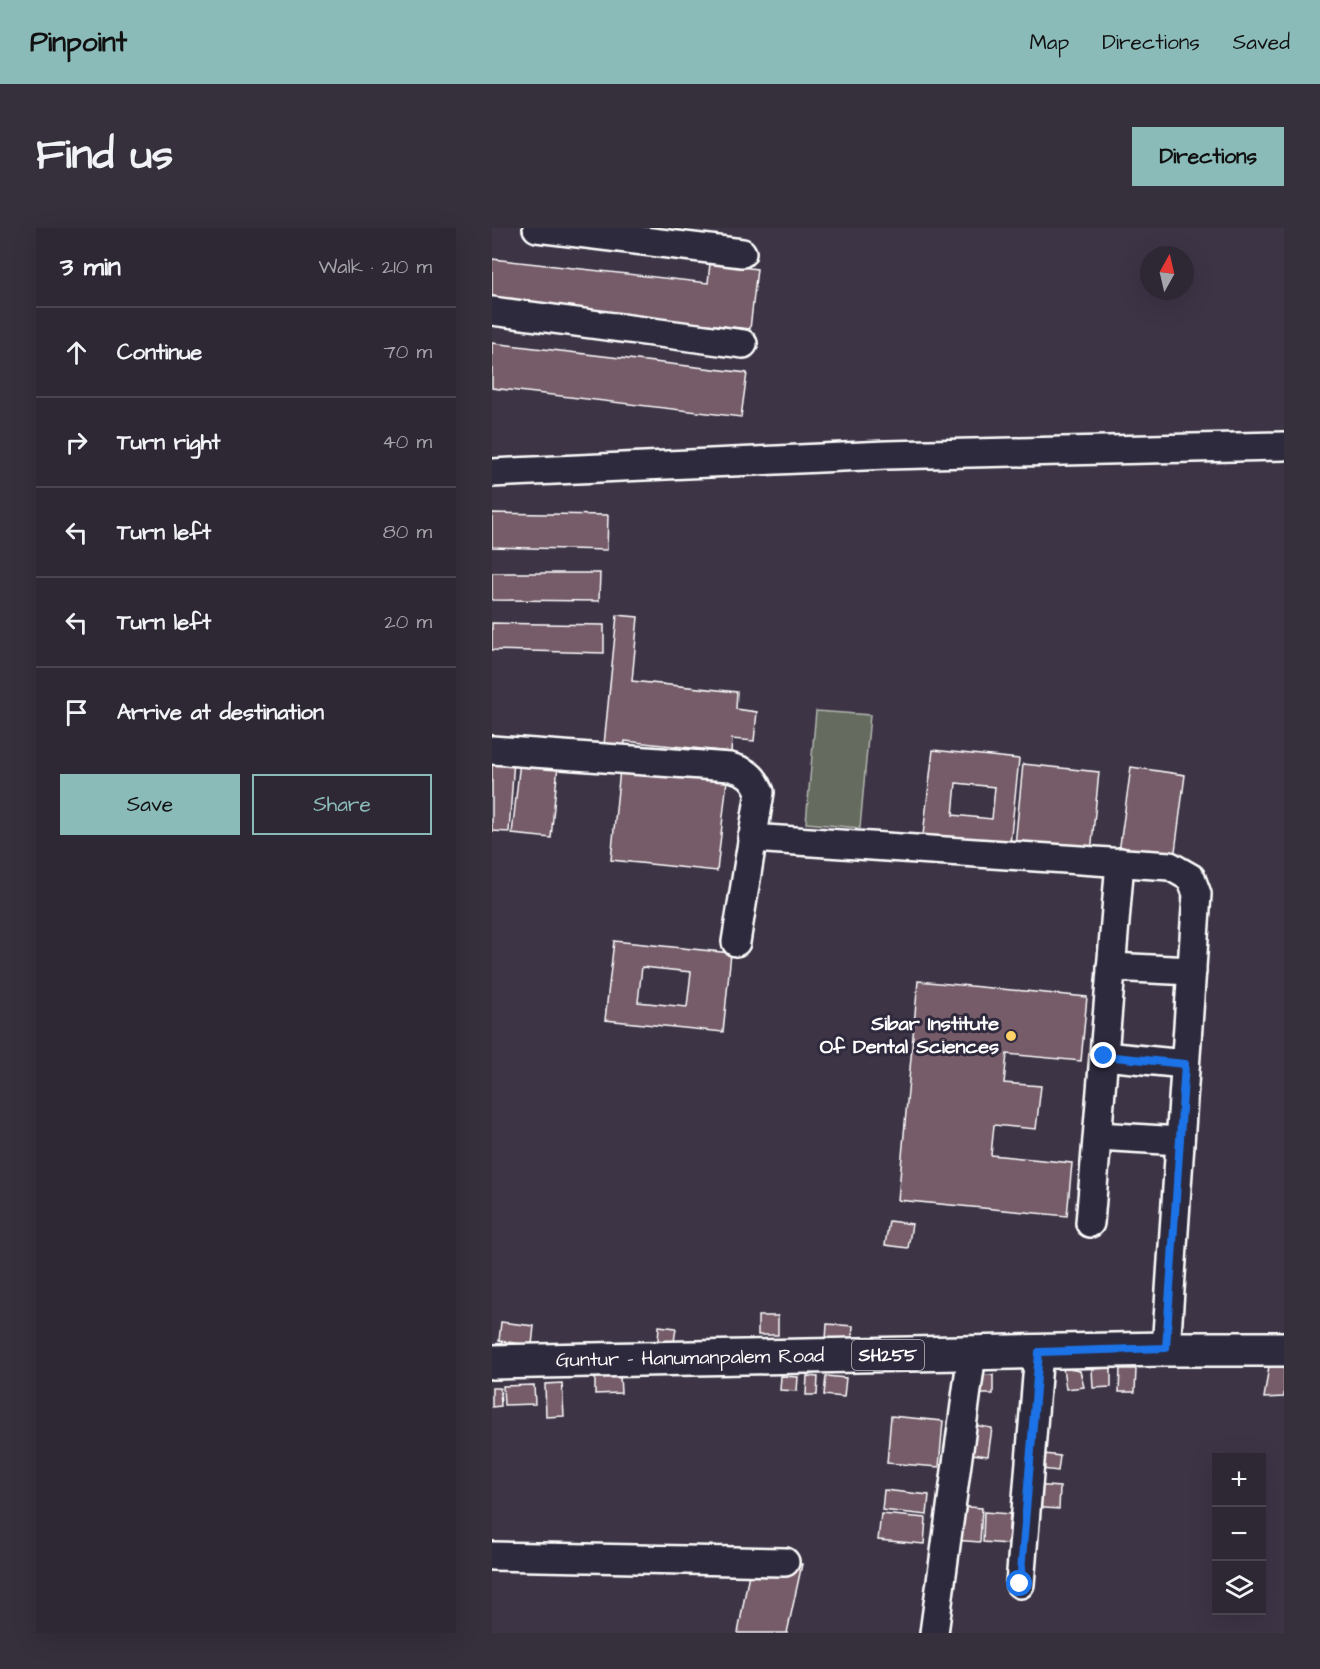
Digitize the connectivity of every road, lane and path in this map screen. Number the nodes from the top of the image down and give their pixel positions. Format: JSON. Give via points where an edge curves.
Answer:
{"nodes":[{"id":1,"x":537,"y":228,"type":"edge"},
{"id":2,"x":742,"y":252,"type":"dead end"},
{"id":3,"x":492,"y":311,"type":"edge"},
{"id":4,"x":743,"y":344,"type":"dead end"},
{"id":5,"x":1284,"y":446,"type":"edge"},
{"id":6,"x":492,"y":473,"type":"edge"},
{"id":7,"x":492,"y":750,"type":"edge"},
{"id":8,"x":752,"y":838,"type":"junction"},
{"id":9,"x":1120,"y":862,"type":"junction"},
{"id":10,"x":736,"y":942,"type":"dead end"},
{"id":11,"x":1111,"y":967,"type":"junction"},
{"id":12,"x":1192,"y":971,"type":"junction"},
{"id":13,"x":1104,"y":1056,"type":"junction"},
{"id":14,"x":1185,"y":1064,"type":"junction"},
{"id":15,"x":1098,"y":1136,"type":"junction"},
{"id":16,"x":1180,"y":1142,"type":"junction"},
{"id":17,"x":1090,"y":1223,"type":"dead end"},
{"id":18,"x":1166,"y":1348,"type":"junction"},
{"id":19,"x":1284,"y":1349,"type":"edge"},
{"id":20,"x":1039,"y":1352,"type":"junction"},
{"id":21,"x":972,"y":1353,"type":"junction"},
{"id":22,"x":492,"y":1362,"type":"edge"},
{"id":23,"x":492,"y":1556,"type":"edge"},
{"id":24,"x":785,"y":1562,"type":"dead end"},
{"id":25,"x":1020,"y":1584,"type":"dead end"},
{"id":26,"x":934,"y":1633,"type":"edge"}],
"edges":[{"from":1,"to":2,"type":"street"},
{"from":3,"to":4,"type":"street"},
{"from":5,"to":6,"type":"street","via":[[886,455]]},
{"from":7,"to":8,"type":"street","via":[[745,771],[755,779],[760,792]]},
{"from":8,"to":9,"type":"street"},
{"from":8,"to":10,"type":"street"},
{"from":9,"to":11,"type":"street"},
{"from":9,"to":12,"type":"street","via":[[1170,866],[1191,878],[1197,894]]},
{"from":11,"to":12,"type":"street"},
{"from":11,"to":13,"type":"street"},
{"from":12,"to":14,"type":"street"},
{"from":13,"to":14,"type":"street"},
{"from":13,"to":15,"type":"street"},
{"from":14,"to":16,"type":"street"},
{"from":15,"to":16,"type":"street"},
{"from":15,"to":17,"type":"street"},
{"from":16,"to":18,"type":"street"},
{"from":18,"to":19,"type":"main road","name":"Guntur - Hanumanpalem Road","number":"SH255"},
{"from":18,"to":20,"type":"main road","name":"Guntur - Hanumanpalem Road","number":"SH255"},
{"from":20,"to":21,"type":"main road","name":"Guntur - Hanumanpalem Road","number":"SH255"},
{"from":20,"to":25,"type":"street"},
{"from":21,"to":22,"type":"main road","name":"Guntur - Hanumanpalem Road","number":"SH255"},
{"from":21,"to":26,"type":"street"},
{"from":23,"to":24,"type":"street"}]}
